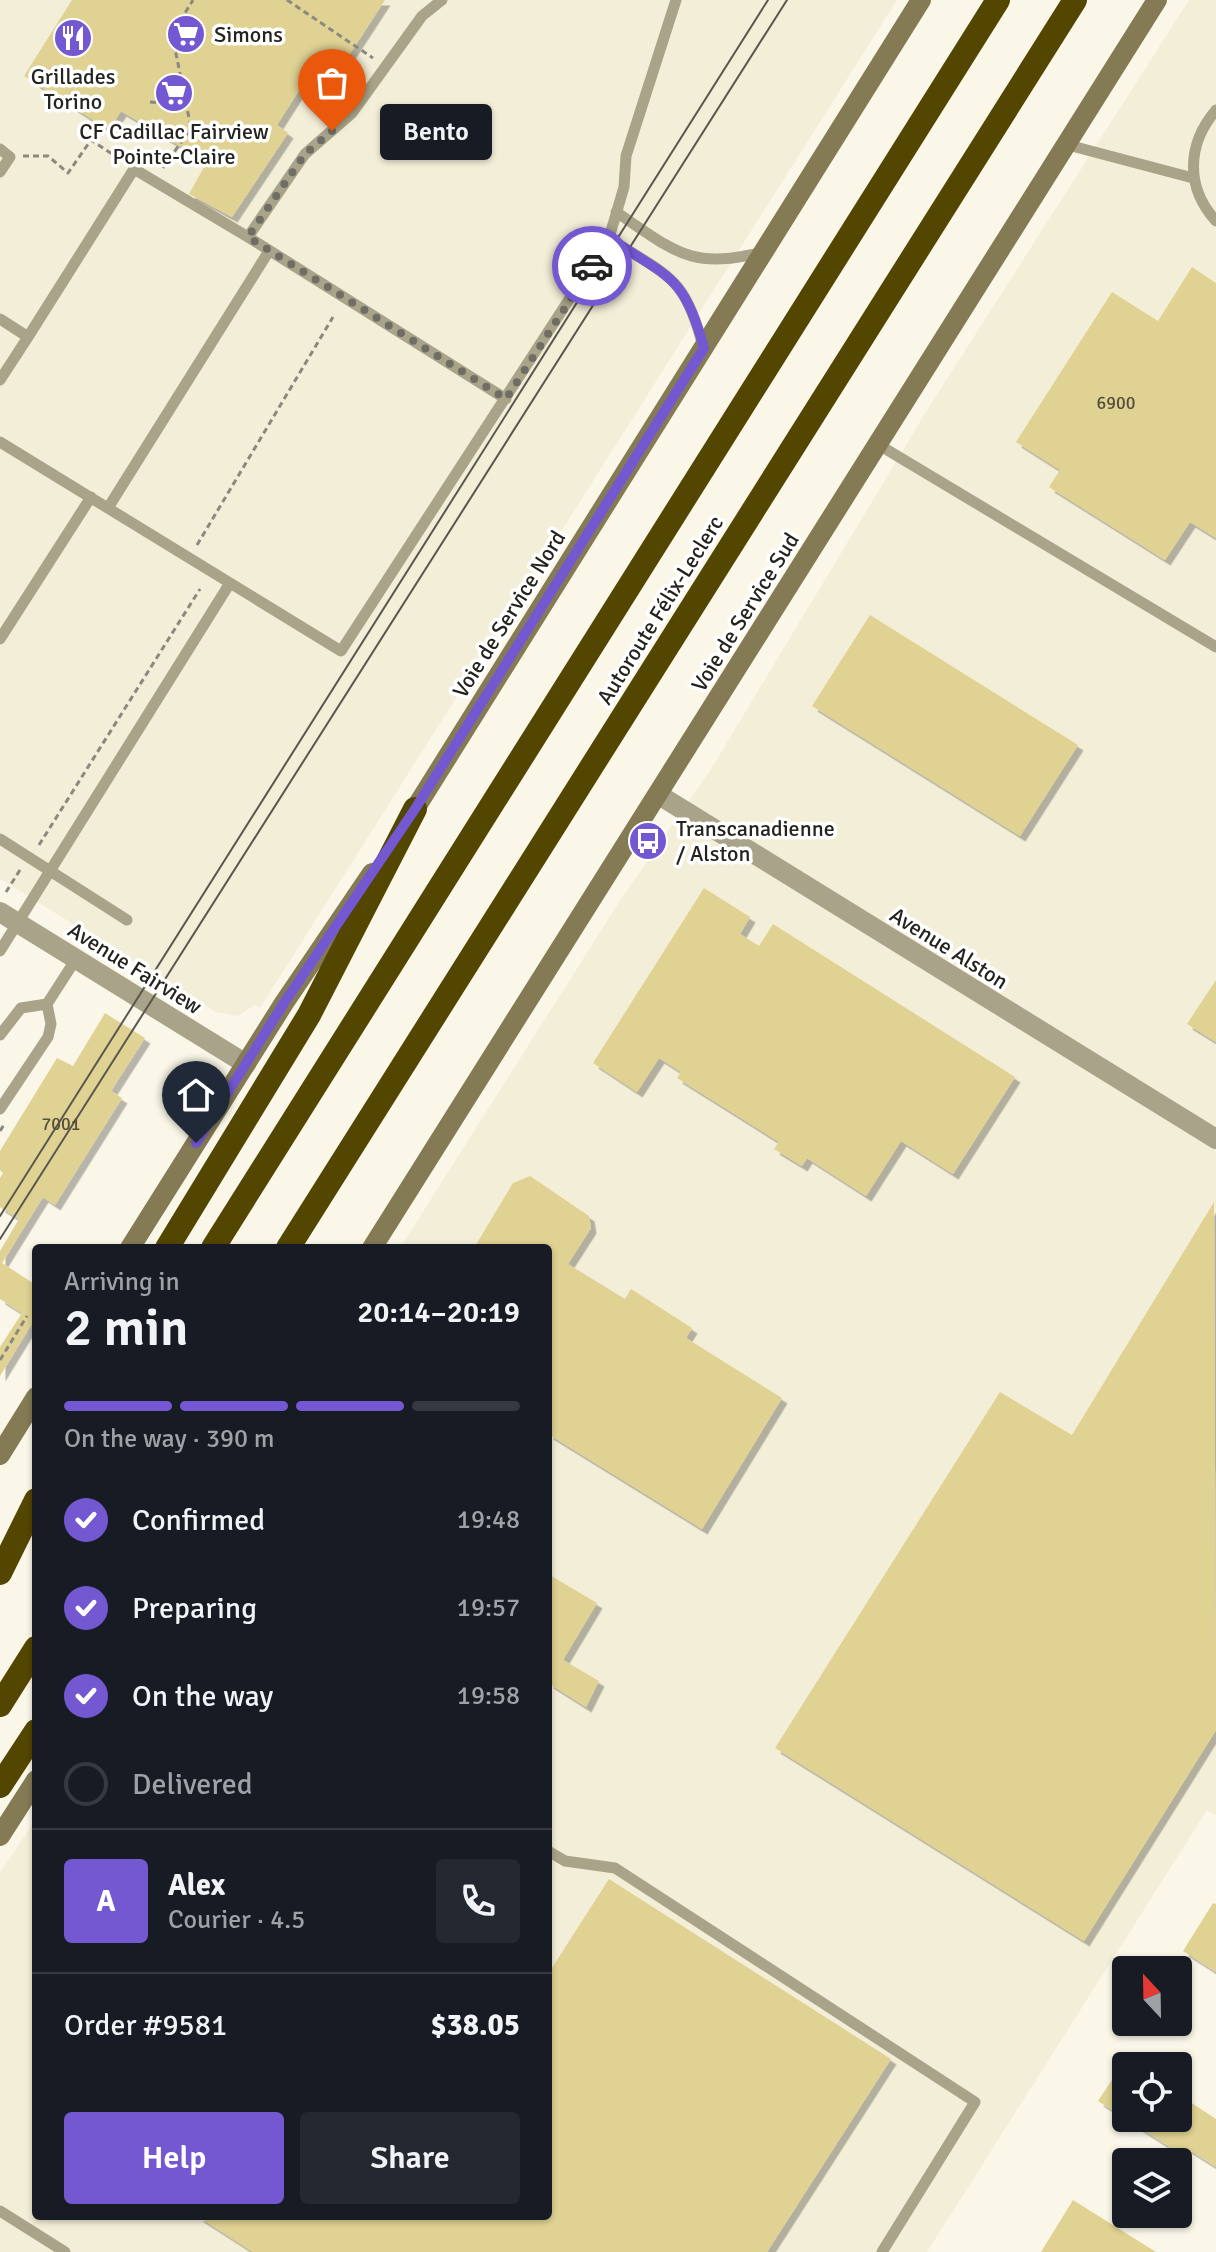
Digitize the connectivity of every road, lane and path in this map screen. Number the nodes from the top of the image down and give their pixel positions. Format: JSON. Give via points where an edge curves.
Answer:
{"nodes":[{"id":1,"x":193,"y":0,"type":"edge"},
{"id":2,"x":287,"y":0,"type":"edge"},
{"id":3,"x":442,"y":0,"type":"edge"},
{"id":4,"x":676,"y":0,"type":"edge"},
{"id":5,"x":921,"y":0,"type":"edge"},
{"id":6,"x":998,"y":0,"type":"edge"},
{"id":7,"x":1075,"y":0,"type":"edge"},
{"id":8,"x":1157,"y":0,"type":"edge"},
{"id":9,"x":386,"y":67,"type":"junction"},
{"id":10,"x":150,"y":102,"type":"dead end"},
{"id":11,"x":185,"y":105,"type":"junction"},
{"id":12,"x":1216,"y":110,"type":"edge"},
{"id":13,"x":1068,"y":145,"type":"junction"},
{"id":14,"x":5,"y":153,"type":"edge"},
{"id":15,"x":134,"y":169,"type":"junction"},
{"id":16,"x":0,"y":172,"type":"edge"},
{"id":17,"x":1193,"y":178,"type":"junction"},
{"id":18,"x":154,"y":181,"type":"junction"},
{"id":19,"x":616,"y":212,"type":"junction"},
{"id":20,"x":1216,"y":221,"type":"edge"},
{"id":21,"x":248,"y":237,"type":"junction"},
{"id":22,"x":609,"y":238,"type":"junction"},
{"id":23,"x":269,"y":251,"type":"junction"},
{"id":24,"x":764,"y":252,"type":"junction"},
{"id":25,"x":333,"y":317,"type":"dead end"},
{"id":26,"x":0,"y":319,"type":"edge"},
{"id":27,"x":28,"y":337,"type":"junction"},
{"id":28,"x":704,"y":348,"type":"junction"},
{"id":29,"x":0,"y":380,"type":"edge"},
{"id":30,"x":506,"y":399,"type":"junction"},
{"id":31,"x":0,"y":442,"type":"edge"},
{"id":32,"x":879,"y":445,"type":"junction"},
{"id":33,"x":91,"y":497,"type":"junction"},
{"id":34,"x":108,"y":508,"type":"junction"},
{"id":35,"x":195,"y":548,"type":"dead end"},
{"id":36,"x":230,"y":583,"type":"junction"},
{"id":37,"x":200,"y":589,"type":"dead end"},
{"id":38,"x":0,"y":639,"type":"edge"},
{"id":39,"x":1216,"y":647,"type":"edge"},
{"id":40,"x":659,"y":795,"type":"junction"},
{"id":41,"x":415,"y":809,"type":"junction"},
{"id":42,"x":0,"y":839,"type":"edge"},
{"id":43,"x":37,"y":849,"type":"dead end"},
{"id":44,"x":20,"y":870,"type":"dead end"},
{"id":45,"x":51,"y":872,"type":"junction"},
{"id":46,"x":9,"y":888,"type":"dead end"},
{"id":47,"x":8,"y":918,"type":"edge"},
{"id":48,"x":127,"y":920,"type":"dead end"},
{"id":49,"x":0,"y":951,"type":"edge"},
{"id":50,"x":76,"y":959,"type":"junction"},
{"id":51,"x":47,"y":1004,"type":"junction"},
{"id":52,"x":0,"y":1035,"type":"edge"},
{"id":53,"x":246,"y":1064,"type":"junction"},
{"id":54,"x":0,"y":1109,"type":"edge"},
{"id":55,"x":1216,"y":1139,"type":"edge"},
{"id":56,"x":133,"y":1244,"type":"edge"},
{"id":57,"x":169,"y":1244,"type":"edge"},
{"id":58,"x":216,"y":1244,"type":"edge"},
{"id":59,"x":291,"y":1244,"type":"edge"},
{"id":60,"x":375,"y":1244,"type":"edge"},
{"id":61,"x":27,"y":1316,"type":"dead end"},
{"id":62,"x":0,"y":1360,"type":"edge"},
{"id":63,"x":32,"y":1403,"type":"edge"},
{"id":64,"x":0,"y":1455,"type":"edge"},
{"id":65,"x":32,"y":1508,"type":"edge"},
{"id":66,"x":32,"y":1535,"type":"edge"},
{"id":67,"x":0,"y":1573,"type":"edge"},
{"id":68,"x":0,"y":1586,"type":"edge"},
{"id":69,"x":32,"y":1654,"type":"edge"},
{"id":70,"x":0,"y":1705,"type":"edge"},
{"id":71,"x":32,"y":1737,"type":"edge"},
{"id":72,"x":0,"y":1786,"type":"edge"},
{"id":73,"x":32,"y":1786,"type":"edge"},
{"id":74,"x":0,"y":1836,"type":"edge"},
{"id":75,"x":552,"y":1853,"type":"edge"},
{"id":76,"x":0,"y":2211,"type":"edge"},
{"id":77,"x":65,"y":2252,"type":"edge"},
{"id":78,"x":882,"y":2252,"type":"edge"}],
"edges":[{"from":1,"to":11,"type":"path","via":[[172,34]]},
{"from":2,"to":9,"type":"path"},
{"from":3,"to":9,"type":"lane","via":[[422,16]]},
{"from":4,"to":19,"type":"lane","via":[[626,156]]},
{"from":5,"to":24,"type":"main road","name":"Voie de Service Nord"},
{"from":6,"to":58,"type":"highway","name":"Autoroute Félix-Leclerc"},
{"from":7,"to":59,"type":"highway","name":"Autoroute Félix-Leclerc"},
{"from":8,"to":13,"type":"main road","name":"Voie de Service Sud"},
{"from":9,"to":21,"type":"lane","via":[[352,113],[305,154]]},
{"from":10,"to":11,"type":"path"},
{"from":11,"to":18,"type":"path","via":[[191,128]]},
{"from":12,"to":17,"type":"lane","via":[[1196,141]]},
{"from":13,"to":17,"type":"lane"},
{"from":13,"to":32,"type":"main road","name":"Voie de Service Sud"},
{"from":14,"to":15,"type":"path","via":[[48,156],[68,173],[91,140]]},
{"from":14,"to":16,"type":"lane"},
{"from":15,"to":18,"type":"lane"},
{"from":15,"to":27,"type":"lane"},
{"from":17,"to":20,"type":"lane"},
{"from":18,"to":21,"type":"lane"},
{"from":19,"to":22,"type":"lane"},
{"from":19,"to":24,"type":"lane","via":[[696,259],[726,261]]},
{"from":21,"to":23,"type":"lane"},
{"from":22,"to":28,"type":"lane","via":[[680,286]]},
{"from":22,"to":30,"type":"lane"},
{"from":23,"to":30,"type":"lane"},
{"from":23,"to":34,"type":"lane"},
{"from":24,"to":28,"type":"main road","name":"Voie de Service Nord"},
{"from":25,"to":35,"type":"path"},
{"from":26,"to":27,"type":"lane"},
{"from":27,"to":29,"type":"lane"},
{"from":28,"to":41,"type":"main road","name":"Voie de Service Nord"},
{"from":30,"to":36,"type":"lane","via":[[341,651]]},
{"from":31,"to":33,"type":"lane"},
{"from":32,"to":39,"type":"lane"},
{"from":32,"to":40,"type":"main road","name":"Voie de Service Sud"},
{"from":33,"to":34,"type":"lane"},
{"from":33,"to":38,"type":"lane"},
{"from":34,"to":36,"type":"lane"},
{"from":36,"to":45,"type":"lane"},
{"from":37,"to":43,"type":"path"},
{"from":40,"to":55,"type":"street","name":"Avenue Alston"},
{"from":40,"to":60,"type":"main road","name":"Voie de Service Sud"},
{"from":41,"to":53,"type":"main road","name":"Voie de Service Nord"},
{"from":41,"to":57,"type":"highway","via":[[309,1015]]},
{"from":42,"to":45,"type":"lane"},
{"from":44,"to":46,"type":"path"},
{"from":45,"to":47,"type":"lane"},
{"from":45,"to":48,"type":"lane"},
{"from":47,"to":49,"type":"lane"},
{"from":47,"to":50,"type":"street","name":"Avenue Fairview"},
{"from":50,"to":51,"type":"lane"},
{"from":50,"to":53,"type":"street","name":"Avenue Fairview"},
{"from":51,"to":52,"type":"lane","via":[[21,1008]]},
{"from":51,"to":54,"type":"lane","via":[[48,1037]]},
{"from":53,"to":56,"type":"main road","name":"Voie de Service Nord"},
{"from":61,"to":62,"type":"path"},
{"from":63,"to":64,"type":"main road"},
{"from":65,"to":67,"type":"highway"},
{"from":66,"to":68,"type":"highway"},
{"from":69,"to":70,"type":"highway"},
{"from":71,"to":72,"type":"highway"},
{"from":73,"to":74,"type":"main road"},
{"from":75,"to":78,"type":"lane","via":[[565,1861],[615,1868],[975,2102]]},
{"from":76,"to":77,"type":"lane"}]}
